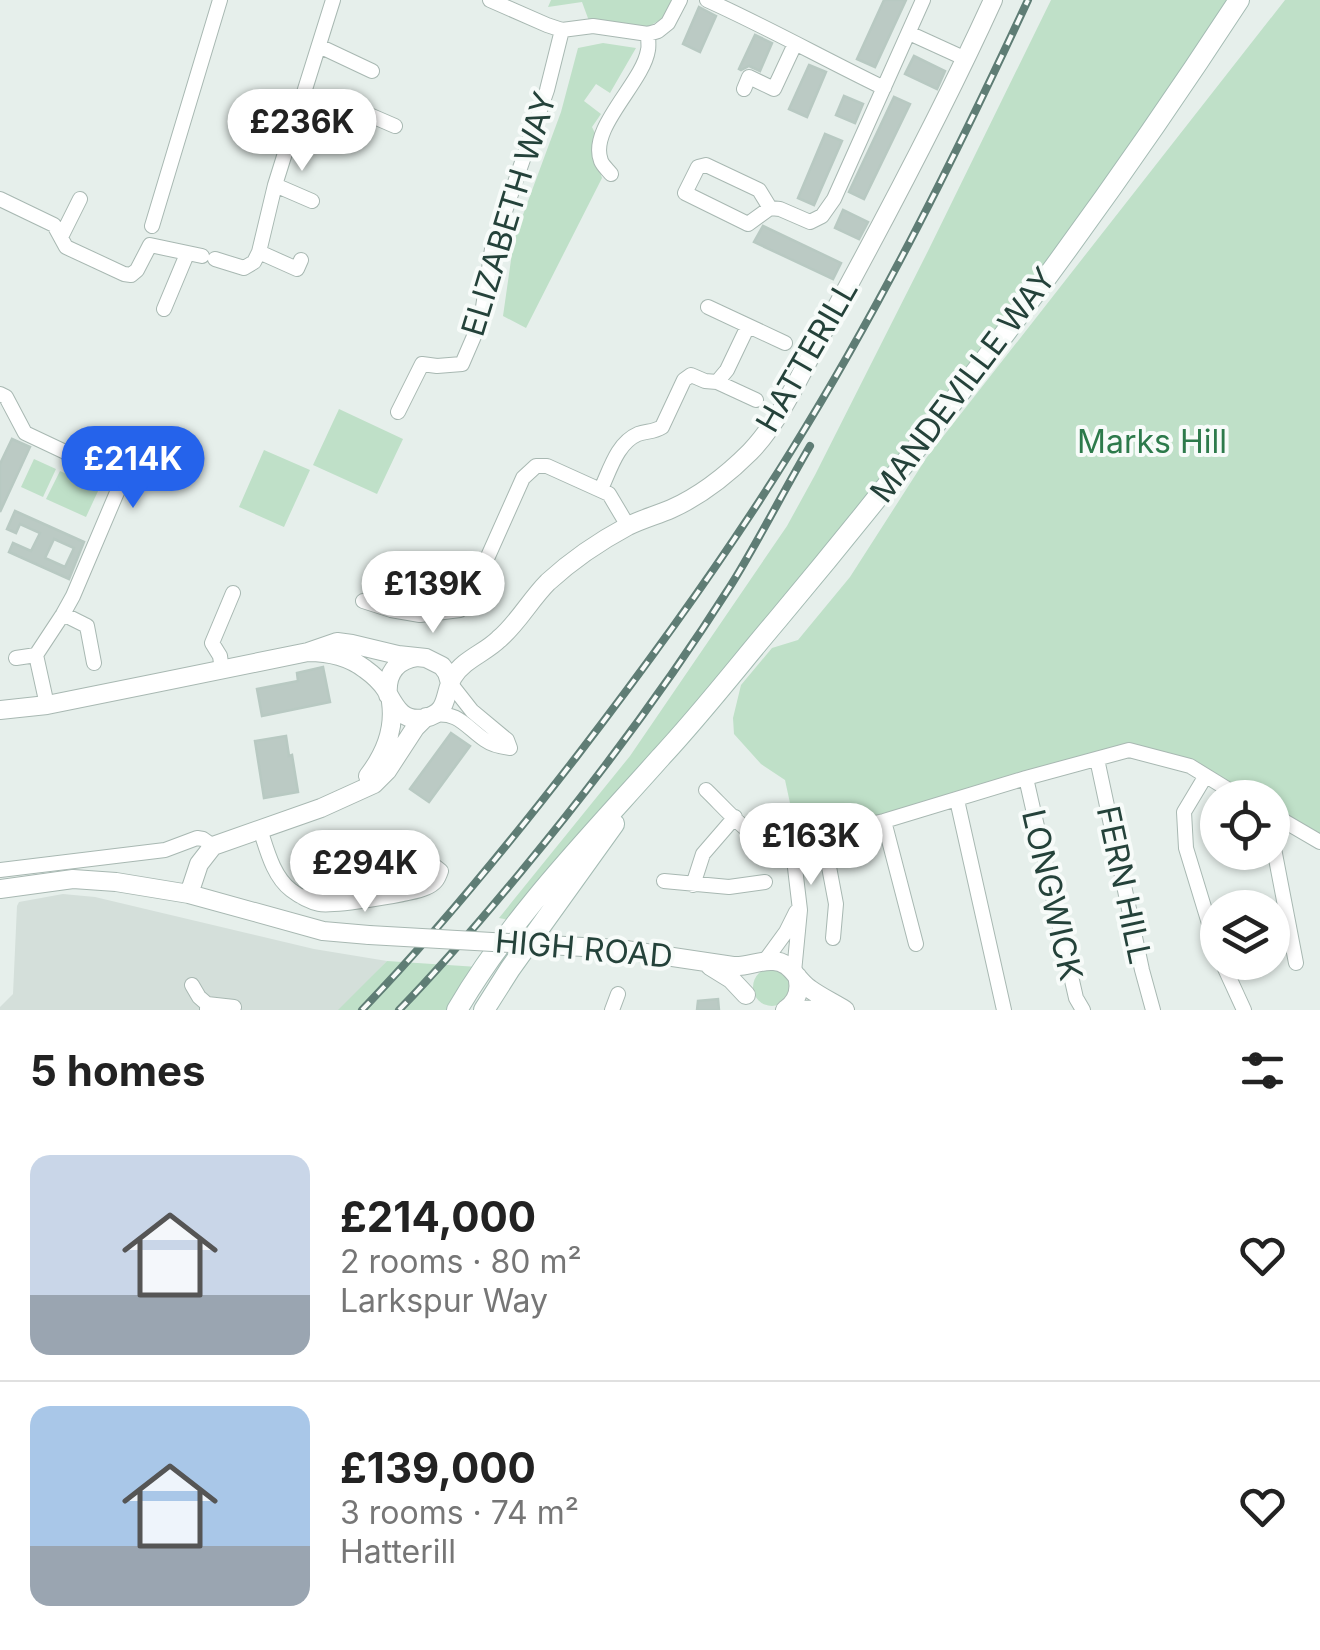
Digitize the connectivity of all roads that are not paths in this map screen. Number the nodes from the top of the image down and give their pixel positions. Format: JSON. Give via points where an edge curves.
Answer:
{"nodes":[{"id":1,"x":220,"y":0,"type":"edge"},
{"id":2,"x":333,"y":0,"type":"edge"},
{"id":3,"x":490,"y":0,"type":"edge"},
{"id":4,"x":680,"y":0,"type":"edge"},
{"id":5,"x":708,"y":0,"type":"edge"},
{"id":6,"x":923,"y":0,"type":"edge"},
{"id":7,"x":992,"y":0,"type":"edge"},
{"id":8,"x":1240,"y":0,"type":"edge"},
{"id":9,"x":562,"y":30,"type":"junction"},
{"id":10,"x":909,"y":33,"type":"junction"},
{"id":11,"x":648,"y":34,"type":"junction"},
{"id":12,"x":795,"y":44,"type":"junction"},
{"id":13,"x":318,"y":46,"type":"junction"},
{"id":14,"x":966,"y":59,"type":"junction"},
{"id":15,"x":372,"y":71,"type":"dead end"},
{"id":16,"x":744,"y":88,"type":"dead end"},
{"id":17,"x":884,"y":88,"type":"junction"},
{"id":18,"x":294,"y":122,"type":"junction"},
{"id":19,"x":395,"y":126,"type":"dead end"},
{"id":20,"x":611,"y":174,"type":"dead end"},
{"id":21,"x":276,"y":184,"type":"junction"},
{"id":22,"x":0,"y":199,"type":"edge"},
{"id":23,"x":80,"y":199,"type":"dead end"},
{"id":24,"x":312,"y":201,"type":"dead end"},
{"id":25,"x":770,"y":208,"type":"junction"},
{"id":26,"x":152,"y":226,"type":"dead end"},
{"id":27,"x":58,"y":231,"type":"junction"},
{"id":28,"x":259,"y":252,"type":"junction"},
{"id":29,"x":201,"y":256,"type":"junction"},
{"id":30,"x":301,"y":260,"type":"dead end"},
{"id":31,"x":708,"y":307,"type":"dead end"},
{"id":32,"x":164,"y":309,"type":"dead end"},
{"id":33,"x":748,"y":326,"type":"junction"},
{"id":34,"x":785,"y":343,"type":"dead end"},
{"id":35,"x":717,"y":382,"type":"junction"},
{"id":36,"x":0,"y":394,"type":"edge"},
{"id":37,"x":756,"y":400,"type":"dead end"},
{"id":38,"x":398,"y":412,"type":"dead end"},
{"id":39,"x":601,"y":489,"type":"junction"},
{"id":40,"x":628,"y":526,"type":"junction"},
{"id":41,"x":452,"y":582,"type":"dead end"},
{"id":42,"x":472,"y":590,"type":"junction"},
{"id":43,"x":233,"y":594,"type":"dead end"},
{"id":44,"x":363,"y":602,"type":"dead end"},
{"id":45,"x":64,"y":614,"type":"junction"},
{"id":46,"x":516,"y":618,"type":"junction"},
{"id":47,"x":308,"y":652,"type":"junction"},
{"id":48,"x":36,"y":655,"type":"junction"},
{"id":49,"x":422,"y":657,"type":"junction"},
{"id":50,"x":16,"y":658,"type":"dead end"},
{"id":51,"x":94,"y":663,"type":"dead end"},
{"id":52,"x":222,"y":670,"type":"junction"},
{"id":53,"x":450,"y":683,"type":"junction"},
{"id":54,"x":389,"y":698,"type":"junction"},
{"id":55,"x":47,"y":705,"type":"junction"},
{"id":56,"x":0,"y":710,"type":"edge"},
{"id":57,"x":430,"y":716,"type":"junction"},
{"id":58,"x":665,"y":753,"type":"junction"},
{"id":59,"x":1097,"y":759,"type":"junction"},
{"id":60,"x":1205,"y":776,"type":"junction"},
{"id":61,"x":1026,"y":778,"type":"junction"},
{"id":62,"x":1212,"y":780,"type":"edge"},
{"id":63,"x":706,"y":790,"type":"dead end"},
{"id":64,"x":350,"y":795,"type":"junction"},
{"id":65,"x":957,"y":800,"type":"junction"},
{"id":66,"x":735,"y":818,"type":"junction"},
{"id":67,"x":884,"y":821,"type":"junction"},
{"id":68,"x":1290,"y":824,"type":"edge"},
{"id":69,"x":260,"y":829,"type":"junction"},
{"id":70,"x":823,"y":836,"type":"junction"},
{"id":71,"x":1320,"y":842,"type":"edge"},
{"id":72,"x":213,"y":846,"type":"junction"},
{"id":73,"x":793,"y":851,"type":"junction"},
{"id":74,"x":0,"y":870,"type":"edge"},
{"id":75,"x":1278,"y":870,"type":"edge"},
{"id":76,"x":664,"y":882,"type":"dead end"},
{"id":77,"x":764,"y":882,"type":"dead end"},
{"id":78,"x":693,"y":885,"type":"junction"},
{"id":79,"x":0,"y":889,"type":"edge"},
{"id":80,"x":189,"y":894,"type":"junction"},
{"id":81,"x":1200,"y":894,"type":"edge"},
{"id":82,"x":300,"y":896,"type":"junction"},
{"id":83,"x":799,"y":896,"type":"junction"},
{"id":84,"x":833,"y":938,"type":"dead end"},
{"id":85,"x":916,"y":944,"type":"dead end"},
{"id":86,"x":696,"y":960,"type":"junction"},
{"id":87,"x":762,"y":962,"type":"junction"},
{"id":88,"x":1296,"y":963,"type":"dead end"},
{"id":89,"x":795,"y":974,"type":"junction"},
{"id":90,"x":1230,"y":980,"type":"edge"},
{"id":91,"x":192,"y":985,"type":"dead end"},
{"id":92,"x":618,"y":994,"type":"dead end"},
{"id":93,"x":751,"y":1004,"type":"edge"},
{"id":94,"x":234,"y":1006,"type":"dead end"},
{"id":95,"x":207,"y":1007,"type":"edge"},
{"id":96,"x":457,"y":1010,"type":"edge"},
{"id":97,"x":484,"y":1010,"type":"edge"},
{"id":98,"x":612,"y":1010,"type":"edge"},
{"id":99,"x":786,"y":1010,"type":"edge"},
{"id":100,"x":818,"y":1010,"type":"edge"},
{"id":101,"x":845,"y":1010,"type":"edge"},
{"id":102,"x":1004,"y":1010,"type":"edge"},
{"id":103,"x":1082,"y":1010,"type":"edge"},
{"id":104,"x":1154,"y":1010,"type":"edge"},
{"id":105,"x":1244,"y":1010,"type":"edge"}],
"edges":[{"from":1,"to":26,"type":"street"},
{"from":2,"to":13,"type":"street"},
{"from":3,"to":9,"type":"street"},
{"from":4,"to":11,"type":"street","via":[[668,23]]},
{"from":5,"to":12,"type":"street"},
{"from":6,"to":10,"type":"street"},
{"from":7,"to":14,"type":"street","name":"HATTERILL"},
{"from":8,"to":58,"type":"main road","name":"MANDEVILLE WAY","via":[[968,382]]},
{"from":9,"to":11,"type":"street","via":[[593,26]]},
{"from":9,"to":38,"type":"street","name":"ELIZABETH WAY","via":[[492,249],[481,320],[462,364],[422,364]]},
{"from":10,"to":14,"type":"street"},
{"from":10,"to":17,"type":"street"},
{"from":11,"to":20,"type":"street","via":[[641,70],[599,142]]},
{"from":12,"to":16,"type":"street","via":[[774,88],[749,78]]},
{"from":12,"to":17,"type":"street"},
{"from":13,"to":15,"type":"street"},
{"from":13,"to":18,"type":"street"},
{"from":14,"to":40,"type":"street","name":"HATTERILL","via":[[774,422],[753,450],[704,490]]},
{"from":17,"to":25,"type":"street","via":[[822,216],[810,222]]},
{"from":18,"to":19,"type":"street","via":[[344,143],[358,110]]},
{"from":18,"to":21,"type":"street"},
{"from":21,"to":24,"type":"street"},
{"from":21,"to":28,"type":"street"},
{"from":22,"to":27,"type":"street"},
{"from":23,"to":27,"type":"street"},
{"from":25,"to":25,"type":"street","via":[[748,224],[685,193],[698,167],[706,165],[760,190]]},
{"from":27,"to":29,"type":"street","via":[[66,247],[124,274],[137,270],[150,245]]},
{"from":28,"to":29,"type":"street","via":[[244,268]]},
{"from":28,"to":30,"type":"street","via":[[297,269]]},
{"from":29,"to":32,"type":"street"},
{"from":31,"to":33,"type":"street"},
{"from":33,"to":34,"type":"street"},
{"from":33,"to":35,"type":"street"},
{"from":35,"to":37,"type":"street"},
{"from":35,"to":39,"type":"street","via":[[691,375],[684,380],[662,427],[630,439]]},
{"from":36,"to":45,"type":"street","via":[[26,433],[116,476],[108,517]]},
{"from":39,"to":40,"type":"street"},
{"from":39,"to":42,"type":"street","via":[[547,466],[528,471]]},
{"from":40,"to":46,"type":"street","name":"HATTERILL","via":[[568,565]]},
{"from":41,"to":42,"type":"street"},
{"from":42,"to":44,"type":"street","via":[[460,610],[420,615]]},
{"from":43,"to":52,"type":"street","via":[[212,642]]},
{"from":45,"to":48,"type":"street"},
{"from":45,"to":51,"type":"street","via":[[87,626]]},
{"from":46,"to":49,"type":"street","name":"HATTERILL","via":[[478,645]]},
{"from":46,"to":53,"type":"street","name":"HATTERILL"},
{"from":47,"to":49,"type":"street","name":"HATTERILL","via":[[345,643]]},
{"from":47,"to":52,"type":"street","name":"HATTERILL"},
{"from":47,"to":54,"type":"street","name":"HATTERILL","via":[[350,660],[372,674]]},
{"from":48,"to":50,"type":"street"},
{"from":48,"to":55,"type":"street"},
{"from":49,"to":53,"type":"street","via":[[442,666]]},
{"from":49,"to":54,"type":"street","via":[[394,668]]},
{"from":52,"to":55,"type":"street","name":"HATTERILL"},
{"from":53,"to":57,"type":"street","name":"HATTERILL","via":[[446,701]]},
{"from":53,"to":57,"type":"street","via":[[510,748],[490,743],[455,716]]},
{"from":54,"to":57,"type":"street","name":"HATTERILL","via":[[403,715]]},
{"from":54,"to":64,"type":"street","via":[[384,751]]},
{"from":55,"to":56,"type":"street","name":"HATTERILL"},
{"from":57,"to":64,"type":"street","via":[[378,781]]},
{"from":58,"to":96,"type":"main road","name":"MANDEVILLE WAY","via":[[550,880]]},
{"from":58,"to":97,"type":"main road","name":"MANDEVILLE WAY"},
{"from":59,"to":60,"type":"street","via":[[1129,750]]},
{"from":59,"to":61,"type":"street"},
{"from":59,"to":104,"type":"street","name":"FERN HILL"},
{"from":60,"to":62,"type":"street"},
{"from":60,"to":81,"type":"street","via":[[1184,812]]},
{"from":61,"to":65,"type":"street"},
{"from":61,"to":103,"type":"street","name":"LONGWICK"},
{"from":63,"to":66,"type":"street"},
{"from":64,"to":69,"type":"street"},
{"from":65,"to":67,"type":"street"},
{"from":65,"to":102,"type":"street"},
{"from":66,"to":73,"type":"street","via":[[770,846]]},
{"from":66,"to":78,"type":"street","via":[[704,854]]},
{"from":67,"to":70,"type":"street"},
{"from":67,"to":85,"type":"street"},
{"from":68,"to":71,"type":"street"},
{"from":69,"to":72,"type":"street"},
{"from":69,"to":82,"type":"street","via":[[279,878]]},
{"from":70,"to":73,"type":"street","via":[[798,840]]},
{"from":70,"to":84,"type":"street","via":[[836,904]]},
{"from":72,"to":74,"type":"street","via":[[197,838],[164,850]]},
{"from":72,"to":80,"type":"street"},
{"from":73,"to":83,"type":"street"},
{"from":75,"to":88,"type":"street"},
{"from":76,"to":78,"type":"street"},
{"from":77,"to":78,"type":"street"},
{"from":79,"to":80,"type":"street","name":"HIGH ROAD","via":[[84,879]]},
{"from":80,"to":86,"type":"street","name":"HIGH ROAD","bridge":true,"via":[[345,934],[562,944]]},
{"from":82,"to":82,"type":"street","via":[[359,894],[426,866],[441,871],[429,887],[406,894],[328,904]]},
{"from":83,"to":87,"type":"street","via":[[792,921]]},
{"from":83,"to":89,"type":"street"},
{"from":86,"to":87,"type":"street","name":"HIGH ROAD"},
{"from":86,"to":93,"type":"street","name":"HIGH ROAD","via":[[725,975]]},
{"from":87,"to":89,"type":"street","name":"HIGH ROAD","via":[[779,961]]},
{"from":87,"to":93,"type":"street","via":[[747,978]]},
{"from":89,"to":99,"type":"street","via":[[797,996]]},
{"from":89,"to":101,"type":"street"},
{"from":90,"to":105,"type":"street"},
{"from":91,"to":95,"type":"street"},
{"from":92,"to":98,"type":"street"},
{"from":94,"to":95,"type":"street"},
{"from":99,"to":100,"type":"street"}]}
